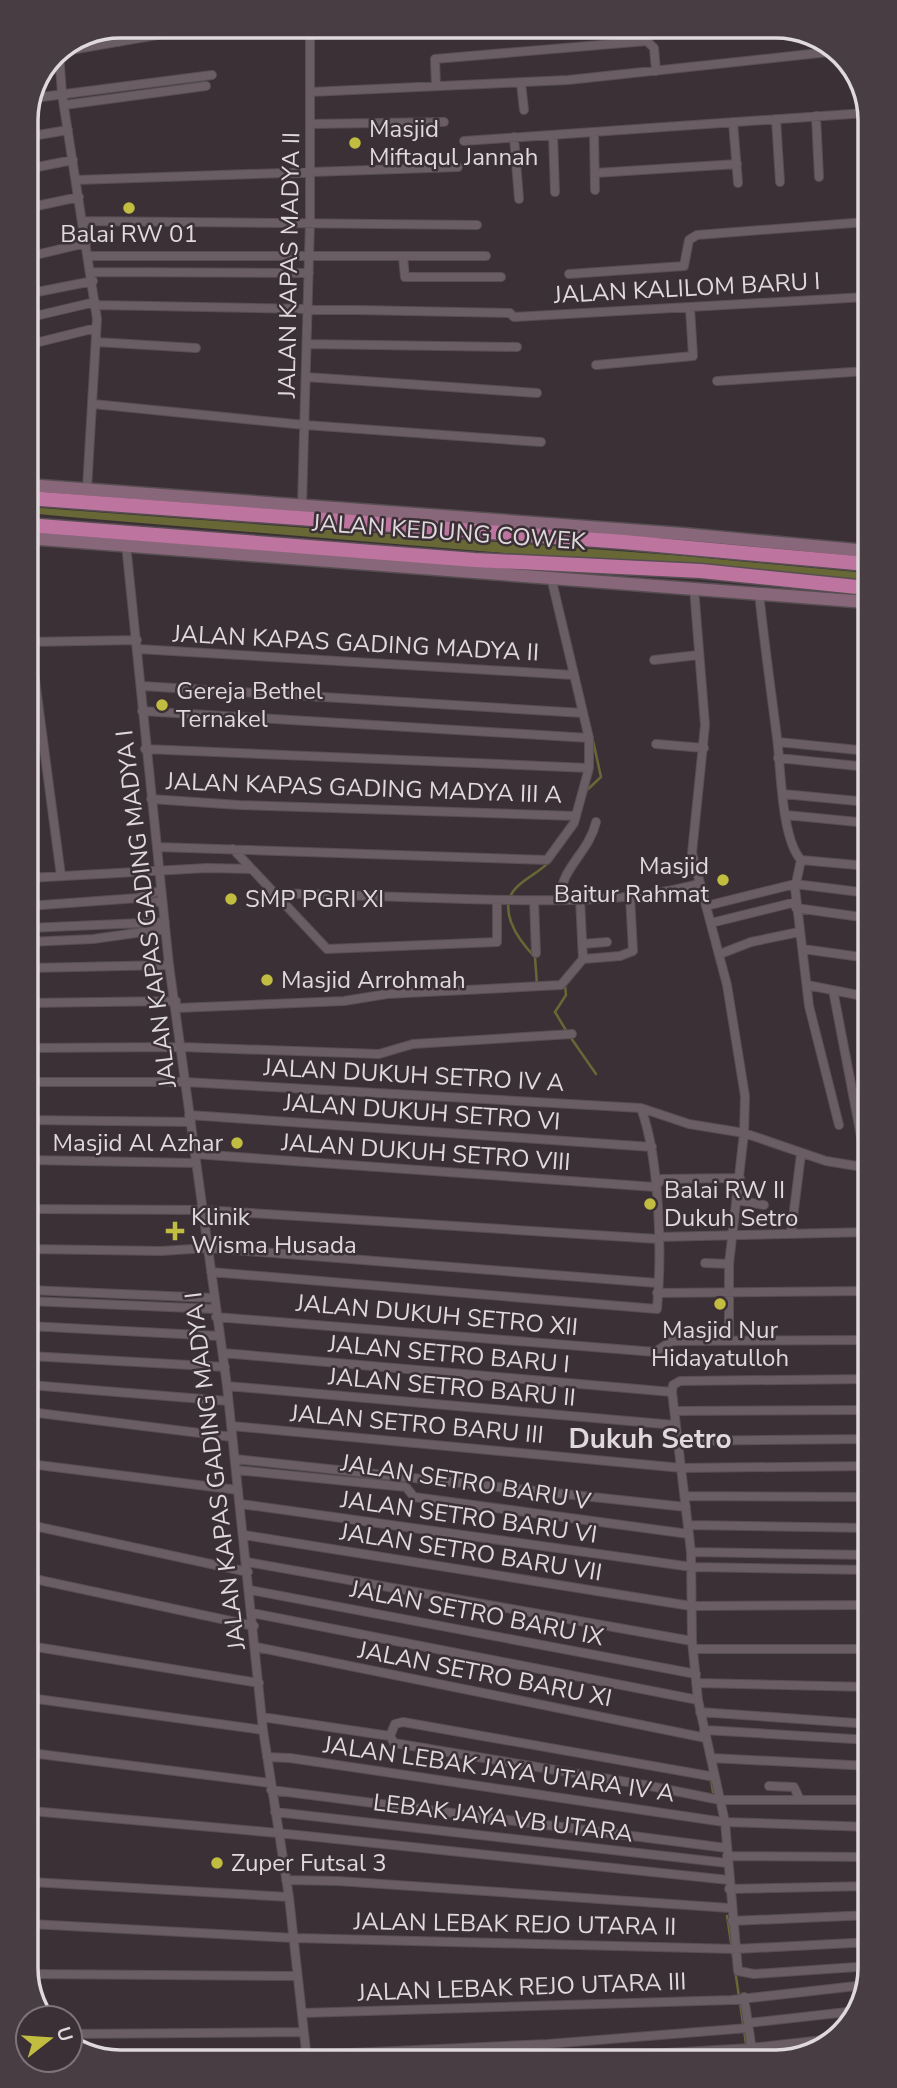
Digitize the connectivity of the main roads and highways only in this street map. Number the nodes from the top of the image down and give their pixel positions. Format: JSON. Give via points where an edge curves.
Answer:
{"nodes":[{"id":1,"x":39,"y":486,"type":"edge"},
{"id":2,"x":39,"y":499,"type":"edge"},
{"id":3,"x":39,"y":523,"type":"edge"},
{"id":4,"x":486,"y":526,"type":"junction"},
{"id":5,"x":39,"y":539,"type":"edge"},
{"id":6,"x":858,"y":550,"type":"edge"},
{"id":7,"x":858,"y":563,"type":"edge"},
{"id":8,"x":475,"y":567,"type":"junction"},
{"id":9,"x":858,"y":587,"type":"edge"},
{"id":10,"x":858,"y":601,"type":"edge"}],
"edges":[{"from":1,"to":4,"type":"main road","name":"JALAN KEDUNG COWEK","via":[[302,505]]},
{"from":2,"to":4,"type":"highway","name":"JALAN KEDUNG COWEK"},
{"from":3,"to":8,"type":"highway","name":"JALAN KEDUNG COWEK"},
{"from":4,"to":6,"type":"main road","name":"JALAN KEDUNG COWEK"},
{"from":4,"to":7,"type":"highway","name":"JALAN KEDUNG COWEK"},
{"from":5,"to":8,"type":"main road","name":"JALAN KEDUNG COWEK"},
{"from":8,"to":9,"type":"highway","name":"JALAN KEDUNG COWEK","via":[[553,561],[701,570]]},
{"from":8,"to":10,"type":"main road","name":"JALAN KEDUNG COWEK"}]}
